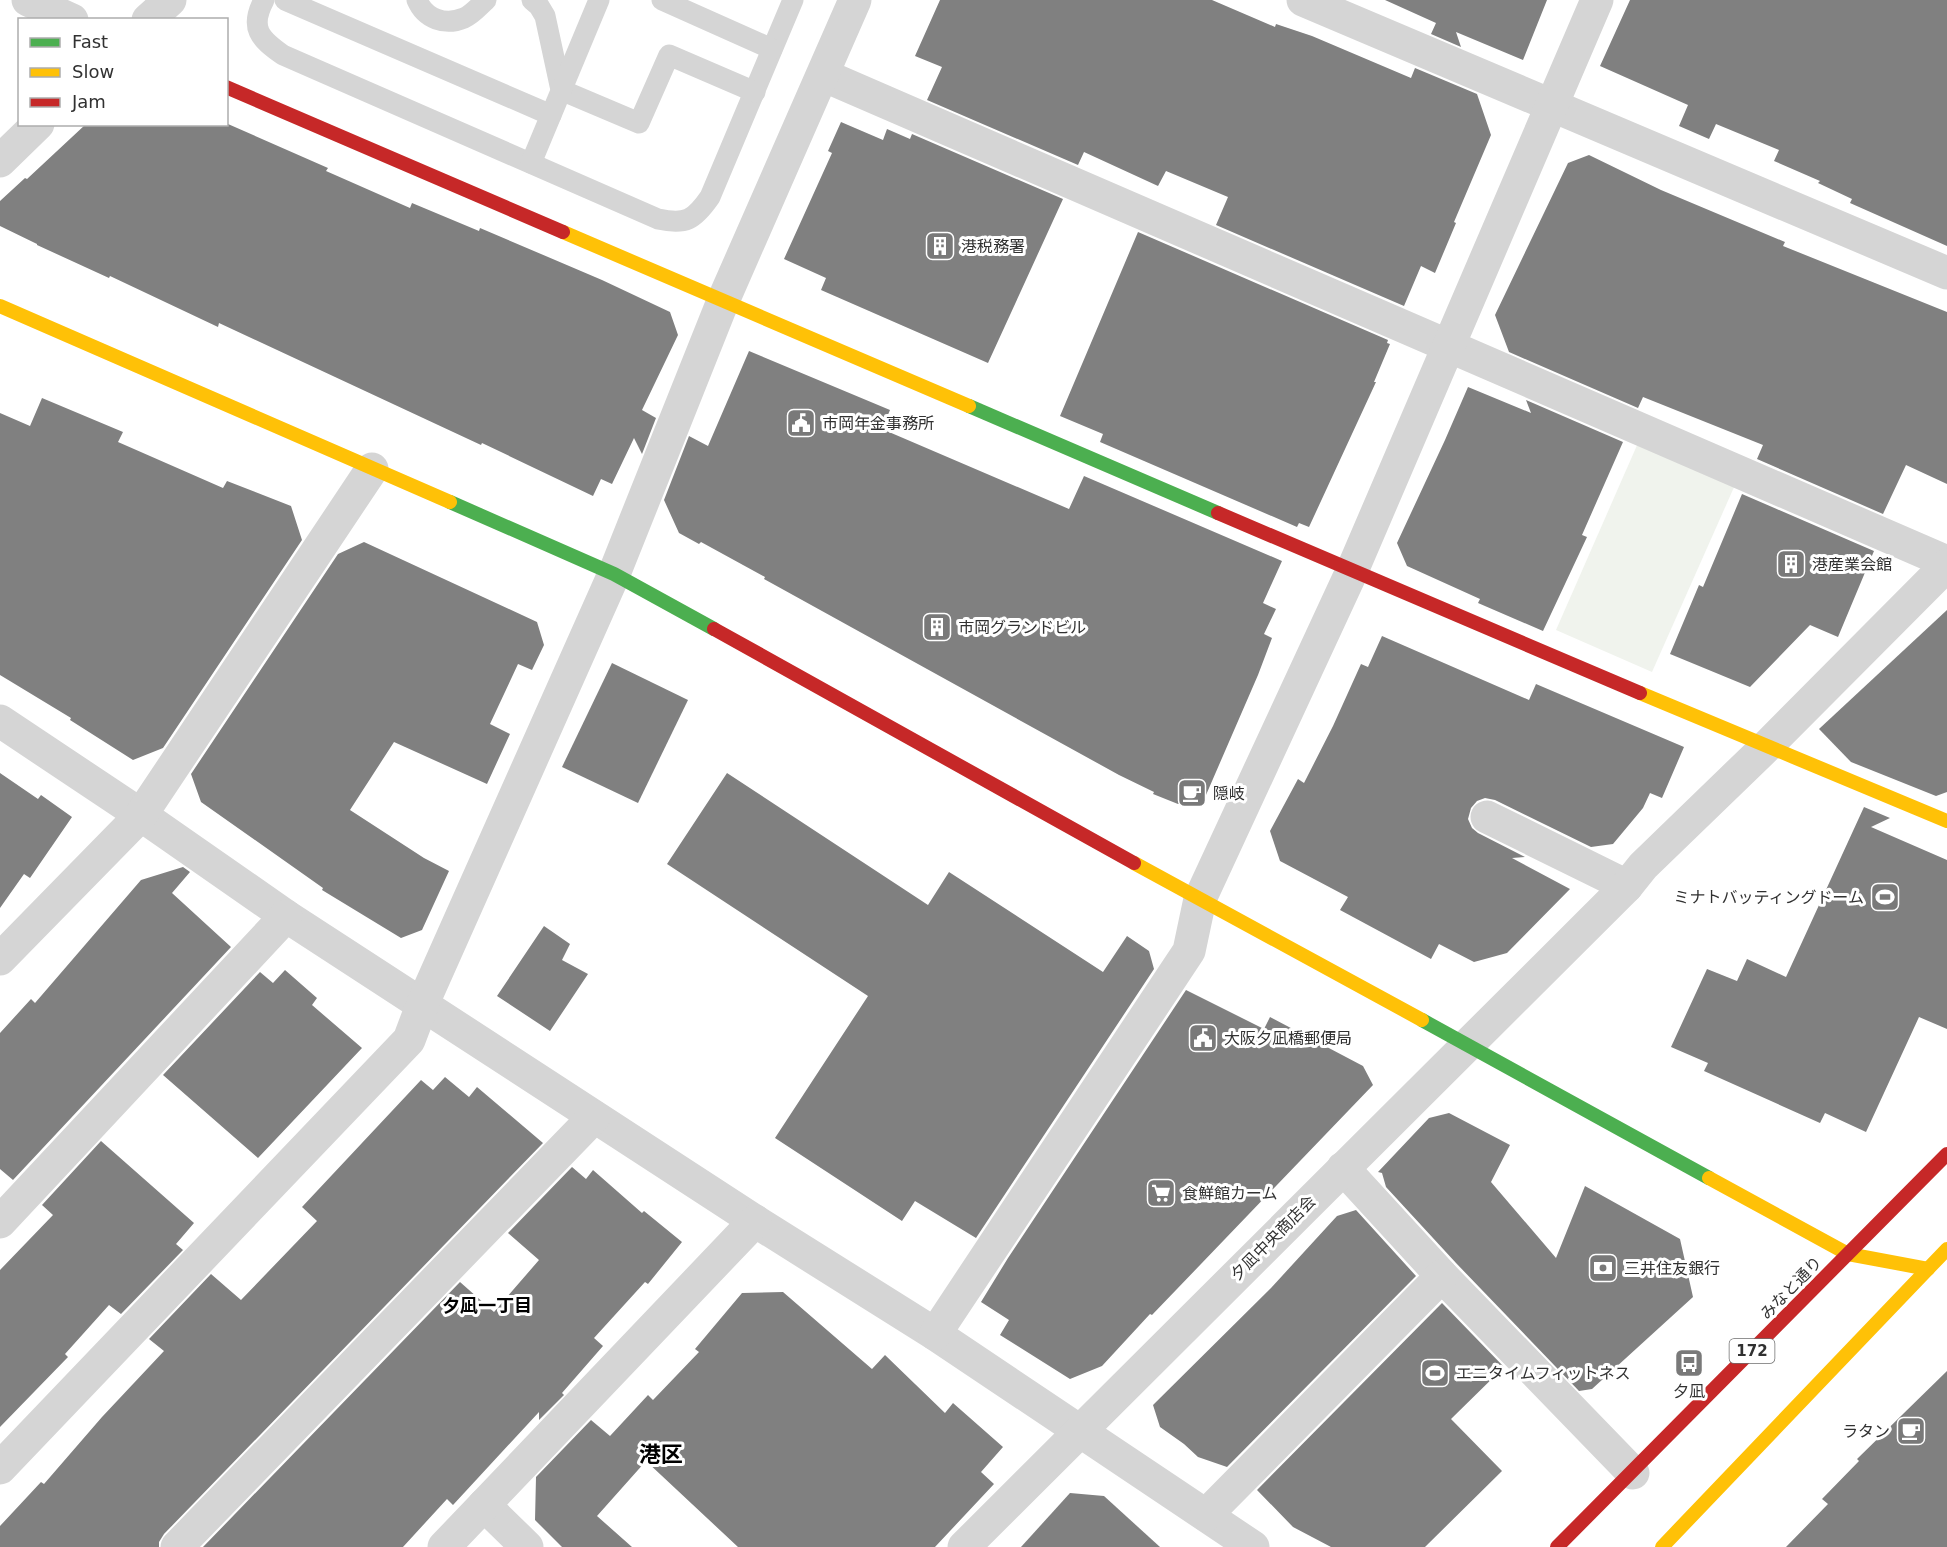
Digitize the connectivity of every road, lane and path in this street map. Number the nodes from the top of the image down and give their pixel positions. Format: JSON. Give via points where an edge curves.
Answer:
{"nodes":[{"id":1,"x":28,"y":0,"type":"edge"},
{"id":2,"x":170,"y":0,"type":"edge"},
{"id":3,"x":264,"y":0,"type":"edge"},
{"id":4,"x":285,"y":0,"type":"edge"},
{"id":5,"x":417,"y":0,"type":"edge"},
{"id":6,"x":486,"y":0,"type":"edge"},
{"id":7,"x":532,"y":0,"type":"edge"},
{"id":8,"x":599,"y":0,"type":"edge"},
{"id":9,"x":662,"y":0,"type":"edge"},
{"id":10,"x":794,"y":0,"type":"edge"},
{"id":11,"x":855,"y":0,"type":"edge"},
{"id":12,"x":1303,"y":0,"type":"edge"},
{"id":13,"x":1597,"y":0,"type":"edge"},
{"id":14,"x":68,"y":18,"type":"edge"},
{"id":15,"x":150,"y":18,"type":"edge"},
{"id":16,"x":772,"y":49,"type":"junction"},
{"id":17,"x":823,"y":75,"type":"junction"},
{"id":18,"x":228,"y":88,"type":"edge"},
{"id":19,"x":561,"y":90,"type":"junction"},
{"id":20,"x":755,"y":92,"type":"junction"},
{"id":21,"x":1551,"y":105,"type":"junction"},
{"id":22,"x":551,"y":115,"type":"junction"},
{"id":23,"x":36,"y":126,"type":"edge"},
{"id":24,"x":0,"y":160,"type":"edge"},
{"id":25,"x":531,"y":163,"type":"junction"},
{"id":26,"x":1947,"y":273,"type":"edge"},
{"id":27,"x":723,"y":301,"type":"junction"},
{"id":28,"x":0,"y":306,"type":"edge"},
{"id":29,"x":1448,"y":347,"type":"junction"},
{"id":30,"x":372,"y":469,"type":"junction"},
{"id":31,"x":1947,"y":563,"type":"edge"},
{"id":32,"x":1352,"y":571,"type":"junction"},
{"id":33,"x":614,"y":574,"type":"junction"},
{"id":34,"x":0,"y":721,"type":"edge"},
{"id":35,"x":1766,"y":747,"type":"junction"},
{"id":36,"x":141,"y":815,"type":"junction"},
{"id":37,"x":1944,"y":816,"type":"edge"},
{"id":38,"x":1487,"y":818,"type":"dead end"},
{"id":39,"x":1627,"y":886,"type":"junction"},
{"id":40,"x":1200,"y":899,"type":"junction"},
{"id":41,"x":286,"y":916,"type":"junction"},
{"id":42,"x":0,"y":959,"type":"edge"},
{"id":43,"x":423,"y":1003,"type":"junction"},
{"id":44,"x":1466,"y":1045,"type":"junction"},
{"id":45,"x":594,"y":1117,"type":"junction"},
{"id":46,"x":1947,"y":1154,"type":"edge"},
{"id":47,"x":1343,"y":1168,"type":"junction"},
{"id":48,"x":755,"y":1221,"type":"junction"},
{"id":49,"x":0,"y":1222,"type":"edge"},
{"id":50,"x":1848,"y":1254,"type":"junction"},
{"id":51,"x":1941,"y":1264,"type":"edge"},
{"id":52,"x":1442,"y":1276,"type":"junction"},
{"id":53,"x":935,"y":1334,"type":"junction"},
{"id":54,"x":1079,"y":1431,"type":"junction"},
{"id":55,"x":0,"y":1468,"type":"edge"},
{"id":56,"x":1633,"y":1473,"type":"junction"},
{"id":57,"x":484,"y":1505,"type":"junction"},
{"id":58,"x":1206,"y":1515,"type":"junction"},
{"id":59,"x":1235,"y":1542,"type":"edge"},
{"id":60,"x":177,"y":1547,"type":"edge"},
{"id":61,"x":444,"y":1547,"type":"edge"},
{"id":62,"x":527,"y":1547,"type":"edge"},
{"id":63,"x":964,"y":1547,"type":"edge"},
{"id":64,"x":1557,"y":1547,"type":"edge"},
{"id":65,"x":1662,"y":1547,"type":"edge"}],
"edges":[{"from":1,"to":14,"type":"street"},
{"from":2,"to":15,"type":"street"},
{"from":3,"to":25,"type":"lane","via":[[257,29],[267,44],[283,55]]},
{"from":4,"to":22,"type":"lane"},
{"from":5,"to":6,"type":"lane","via":[[428,16],[441,21],[465,18]]},
{"from":7,"to":19,"type":"lane","via":[[545,16]]},
{"from":8,"to":19,"type":"lane"},
{"from":9,"to":16,"type":"lane"},
{"from":10,"to":16,"type":"lane"},
{"from":11,"to":17,"type":"street"},
{"from":12,"to":21,"type":"street"},
{"from":13,"to":21,"type":"street"},
{"from":16,"to":20,"type":"lane"},
{"from":17,"to":27,"type":"street"},
{"from":17,"to":29,"type":"street"},
{"from":18,"to":27,"type":"main road"},
{"from":19,"to":20,"type":"lane","via":[[639,123],[669,55]]},
{"from":19,"to":22,"type":"lane"},
{"from":20,"to":25,"type":"lane","via":[[710,197],[699,213],[682,221],[658,219]]},
{"from":21,"to":26,"type":"street"},
{"from":21,"to":29,"type":"street"},
{"from":22,"to":25,"type":"lane"},
{"from":23,"to":24,"type":"street"},
{"from":27,"to":32,"type":"main road"},
{"from":27,"to":33,"type":"street"},
{"from":28,"to":30,"type":"main road"},
{"from":29,"to":31,"type":"street"},
{"from":29,"to":32,"type":"street"},
{"from":30,"to":33,"type":"main road"},
{"from":30,"to":36,"type":"street"},
{"from":31,"to":35,"type":"street","name":"夕凪中央商店会"},
{"from":32,"to":35,"type":"main road"},
{"from":32,"to":40,"type":"street"},
{"from":33,"to":40,"type":"main road"},
{"from":33,"to":43,"type":"street"},
{"from":34,"to":36,"type":"street"},
{"from":35,"to":37,"type":"main road"},
{"from":35,"to":39,"type":"street","name":"夕凪中央商店会"},
{"from":36,"to":41,"type":"street"},
{"from":36,"to":42,"type":"street"},
{"from":38,"to":39,"type":"street"},
{"from":39,"to":44,"type":"street","name":"夕凪中央商店会"},
{"from":40,"to":44,"type":"main road"},
{"from":40,"to":53,"type":"street","via":[[1189,951]]},
{"from":41,"to":43,"type":"street"},
{"from":41,"to":49,"type":"street"},
{"from":43,"to":45,"type":"street"},
{"from":43,"to":55,"type":"street","via":[[409,1040]]},
{"from":44,"to":47,"type":"street","name":"夕凪中央商店会"},
{"from":44,"to":50,"type":"main road"},
{"from":45,"to":48,"type":"street"},
{"from":45,"to":60,"type":"street"},
{"from":46,"to":50,"type":"main road","name":"みなと通り","number":"172"},
{"from":47,"to":52,"type":"street"},
{"from":47,"to":54,"type":"street","name":"夕凪中央商店会"},
{"from":48,"to":53,"type":"street"},
{"from":48,"to":57,"type":"street"},
{"from":50,"to":51,"type":"main road"},
{"from":50,"to":56,"type":"main road","name":"みなと通り","number":"172"},
{"from":51,"to":65,"type":"main road"},
{"from":52,"to":56,"type":"street"},
{"from":52,"to":58,"type":"street"},
{"from":53,"to":54,"type":"street"},
{"from":54,"to":58,"type":"street"},
{"from":54,"to":63,"type":"street","name":"夕凪中央商店会"},
{"from":56,"to":64,"type":"main road","name":"みなと通り","number":"172"},
{"from":57,"to":61,"type":"street"},
{"from":57,"to":62,"type":"street"},
{"from":58,"to":59,"type":"street"}]}
